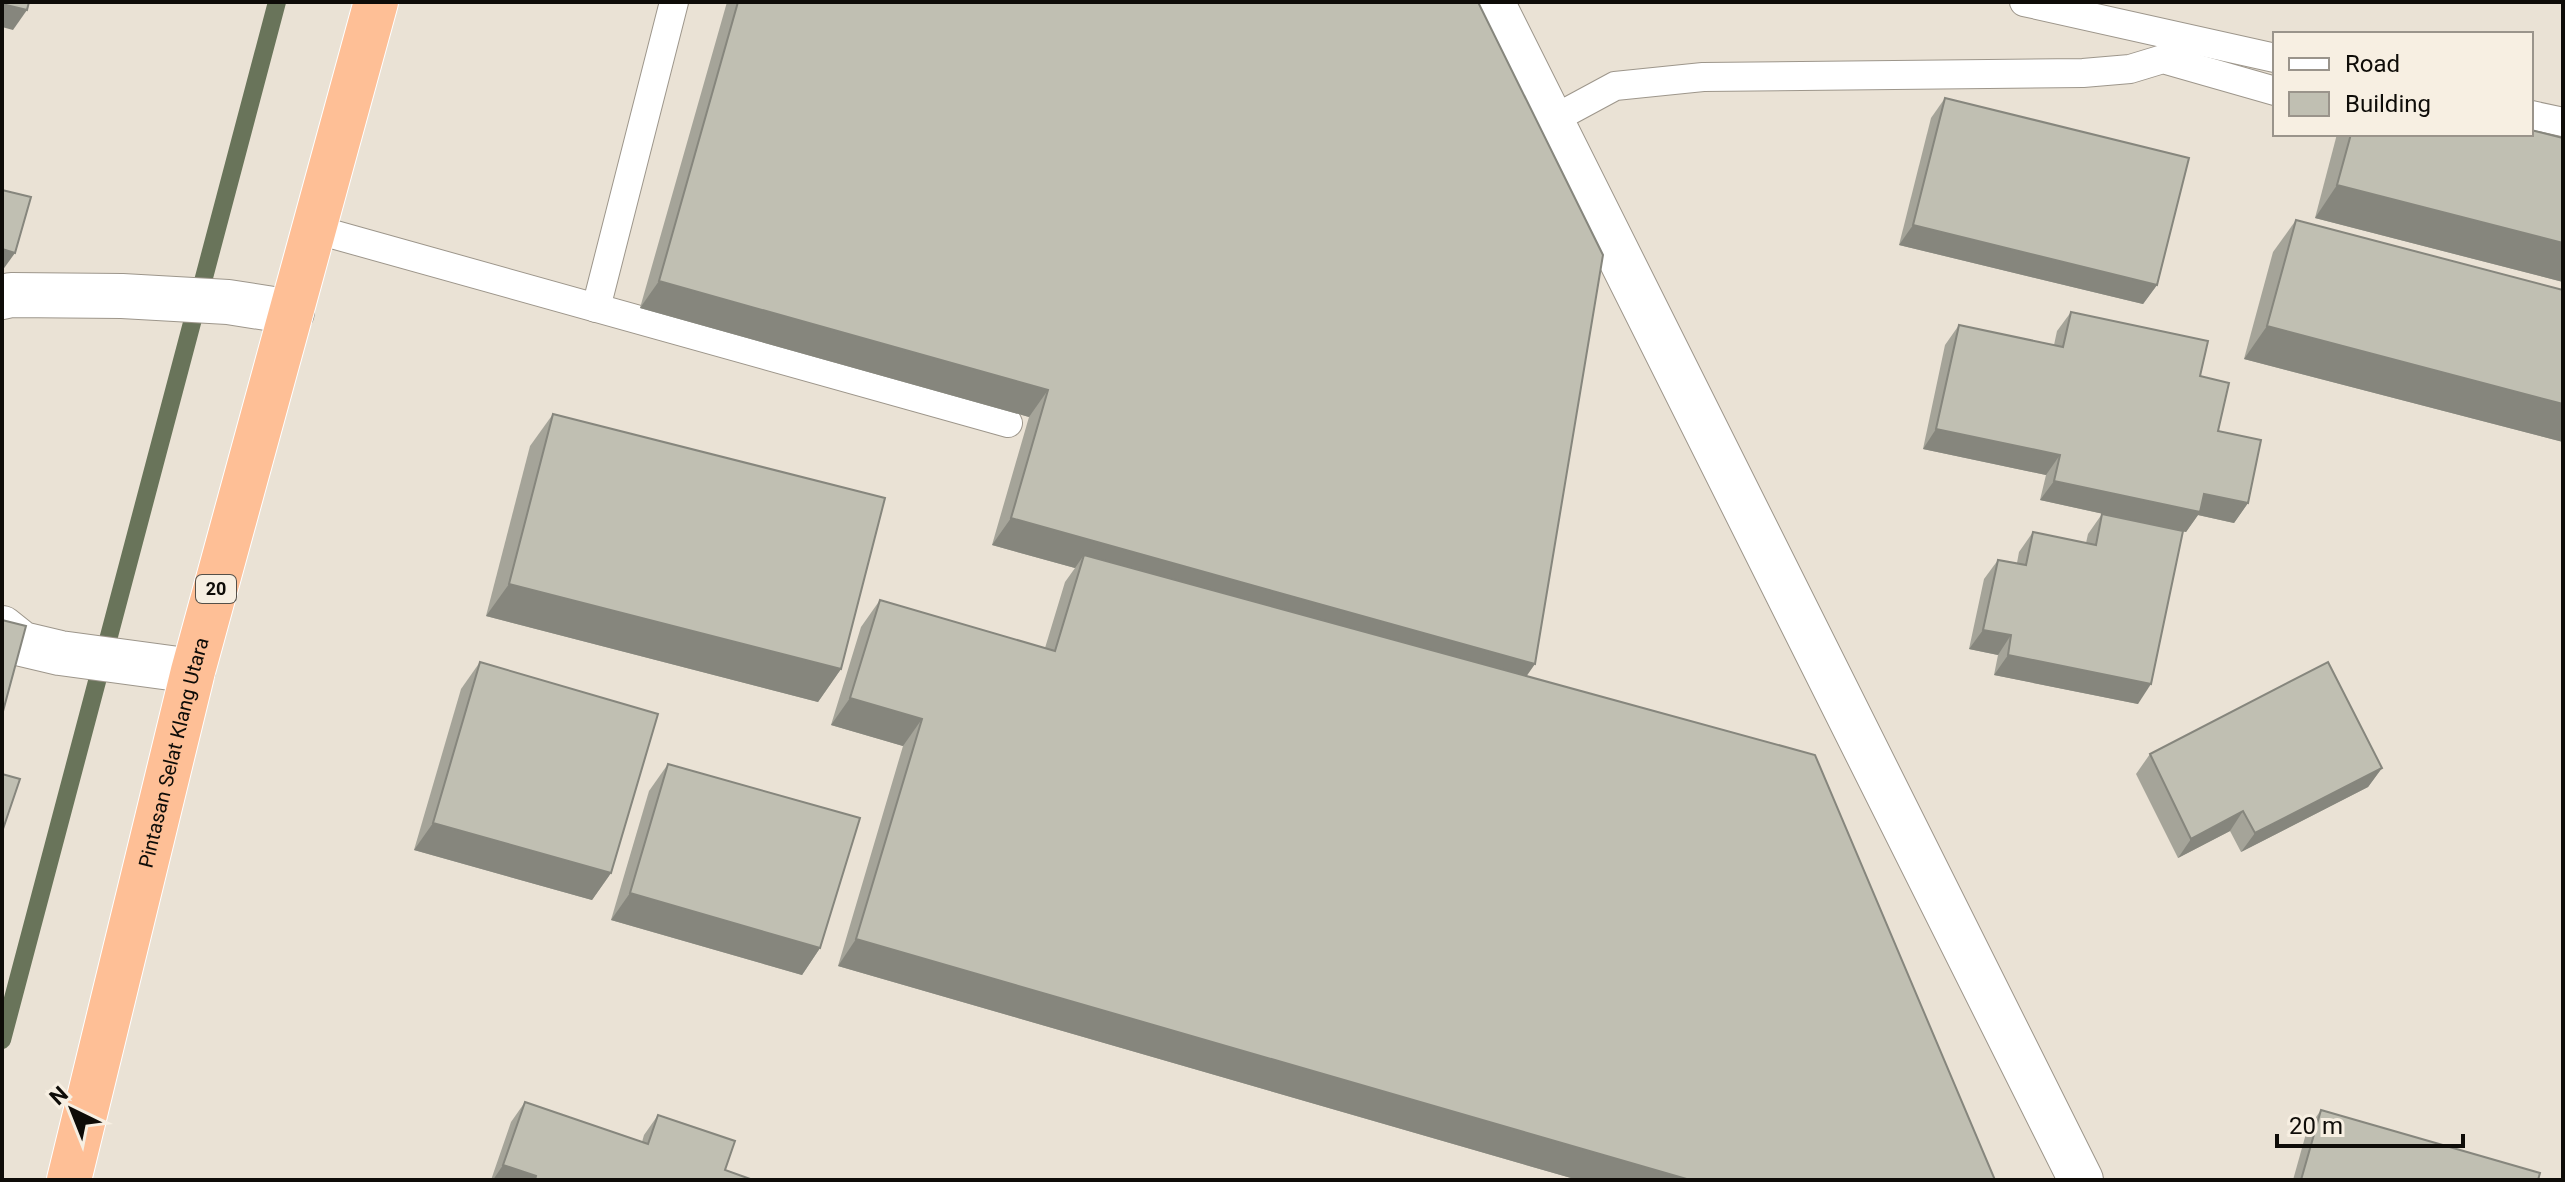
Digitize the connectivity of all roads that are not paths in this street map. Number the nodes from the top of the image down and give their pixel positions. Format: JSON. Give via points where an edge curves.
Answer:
{"nodes":[{"id":1,"x":376,"y":2,"type":"edge"},
{"id":2,"x":674,"y":2,"type":"edge"},
{"id":3,"x":1492,"y":2,"type":"edge"},
{"id":4,"x":2024,"y":2,"type":"edge"},
{"id":5,"x":2273,"y":58,"type":"edge"},
{"id":6,"x":2273,"y":90,"type":"edge"},
{"id":7,"x":1561,"y":115,"type":"junction"},
{"id":8,"x":2533,"y":115,"type":"edge"},
{"id":9,"x":2563,"y":122,"type":"edge"},
{"id":10,"x":314,"y":229,"type":"junction"},
{"id":11,"x":2,"y":297,"type":"edge"},
{"id":12,"x":596,"y":308,"type":"junction"},
{"id":13,"x":292,"y":312,"type":"junction"},
{"id":14,"x":1008,"y":423,"type":"dead end"},
{"id":15,"x":2,"y":628,"type":"edge"},
{"id":16,"x":172,"y":667,"type":"junction"},
{"id":17,"x":69,"y":1180,"type":"edge"},
{"id":18,"x":2081,"y":1180,"type":"edge"}],
"edges":[{"from":1,"to":10,"type":"highway","name":"Pintasan Selat Klang Utara","number":"20"},
{"from":2,"to":12,"type":"lane"},
{"from":3,"to":7,"type":"street"},
{"from":4,"to":5,"type":"lane"},
{"from":6,"to":7,"type":"lane","via":[[2163,59],[2130,69],[2083,73],[1703,77],[1615,86]]},
{"from":7,"to":18,"type":"street"},
{"from":8,"to":9,"type":"lane"},
{"from":10,"to":12,"type":"lane"},
{"from":10,"to":13,"type":"highway","name":"Pintasan Selat Klang Utara","number":"20"},
{"from":11,"to":13,"type":"street","via":[[122,296]]},
{"from":12,"to":14,"type":"lane"},
{"from":13,"to":16,"type":"highway","name":"Pintasan Selat Klang Utara","number":"20"},
{"from":15,"to":16,"type":"street","via":[[22,644],[60,653]]},
{"from":16,"to":17,"type":"highway","name":"Pintasan Selat Klang Utara","number":"20"}]}
